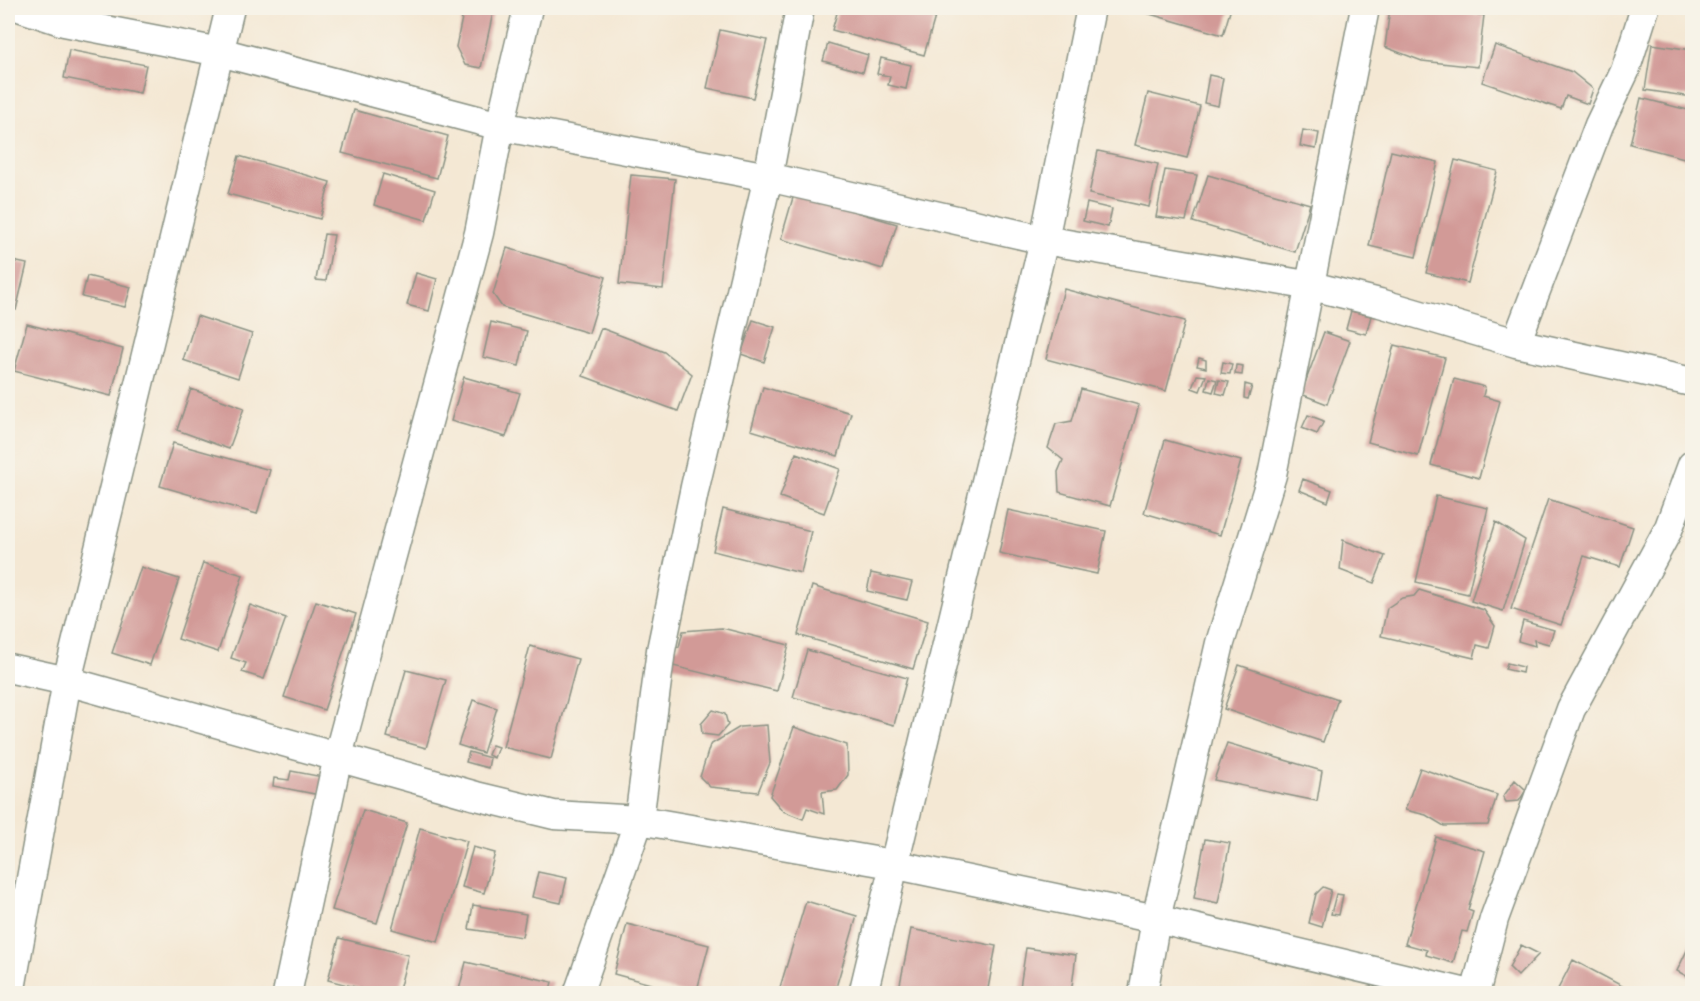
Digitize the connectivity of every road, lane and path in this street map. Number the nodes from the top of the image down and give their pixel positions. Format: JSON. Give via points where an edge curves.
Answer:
{"nodes":[{"id":1,"x":22,"y":8,"type":"edge"},
{"id":2,"x":230,"y":8,"type":"edge"},
{"id":3,"x":528,"y":8,"type":"edge"},
{"id":4,"x":800,"y":8,"type":"edge"},
{"id":5,"x":1091,"y":8,"type":"edge"},
{"id":6,"x":1365,"y":8,"type":"edge"},
{"id":7,"x":1645,"y":8,"type":"edge"},
{"id":8,"x":220,"y":52,"type":"junction"},
{"id":9,"x":500,"y":126,"type":"junction"},
{"id":10,"x":768,"y":177,"type":"junction"},
{"id":11,"x":1044,"y":240,"type":"junction"},
{"id":12,"x":1312,"y":286,"type":"junction"},
{"id":13,"x":1516,"y":343,"type":"junction"},
{"id":14,"x":1692,"y":382,"type":"edge"},
{"id":15,"x":1692,"y":465,"type":"edge"},
{"id":16,"x":8,"y":668,"type":"edge"},
{"id":17,"x":67,"y":681,"type":"junction"},
{"id":18,"x":339,"y":756,"type":"junction"},
{"id":19,"x":639,"y":820,"type":"junction"},
{"id":20,"x":892,"y":864,"type":"junction"},
{"id":21,"x":1156,"y":919,"type":"junction"},
{"id":22,"x":10,"y":993,"type":"edge"},
{"id":23,"x":287,"y":993,"type":"edge"},
{"id":24,"x":578,"y":993,"type":"edge"},
{"id":25,"x":862,"y":993,"type":"edge"},
{"id":26,"x":1143,"y":993,"type":"edge"},
{"id":27,"x":1473,"y":993,"type":"edge"}],
"edges":[{"from":1,"to":8,"type":"street","via":[[64,22]]},
{"from":2,"to":8,"type":"street"},
{"from":3,"to":9,"type":"street"},
{"from":4,"to":10,"type":"street"},
{"from":5,"to":11,"type":"street"},
{"from":6,"to":12,"type":"street"},
{"from":7,"to":13,"type":"street","via":[[1625,71],[1599,125]]},
{"from":8,"to":9,"type":"street"},
{"from":8,"to":17,"type":"street"},
{"from":9,"to":10,"type":"street"},
{"from":9,"to":18,"type":"street","via":[[479,233]]},
{"from":10,"to":11,"type":"street"},
{"from":10,"to":19,"type":"street","via":[[695,486],[661,650]]},
{"from":11,"to":12,"type":"street"},
{"from":11,"to":20,"type":"street"},
{"from":12,"to":13,"type":"street"},
{"from":12,"to":21,"type":"street","via":[[1272,475],[1220,643]]},
{"from":13,"to":14,"type":"street"},
{"from":15,"to":27,"type":"street","via":[[1668,530],[1570,709],[1494,919]]},
{"from":16,"to":17,"type":"street"},
{"from":17,"to":18,"type":"street"},
{"from":17,"to":22,"type":"street"},
{"from":18,"to":19,"type":"street","via":[[554,815]]},
{"from":18,"to":23,"type":"street"},
{"from":19,"to":20,"type":"street"},
{"from":19,"to":24,"type":"street"},
{"from":20,"to":21,"type":"street"},
{"from":20,"to":25,"type":"street"},
{"from":21,"to":26,"type":"street"},
{"from":21,"to":27,"type":"street"}]}
